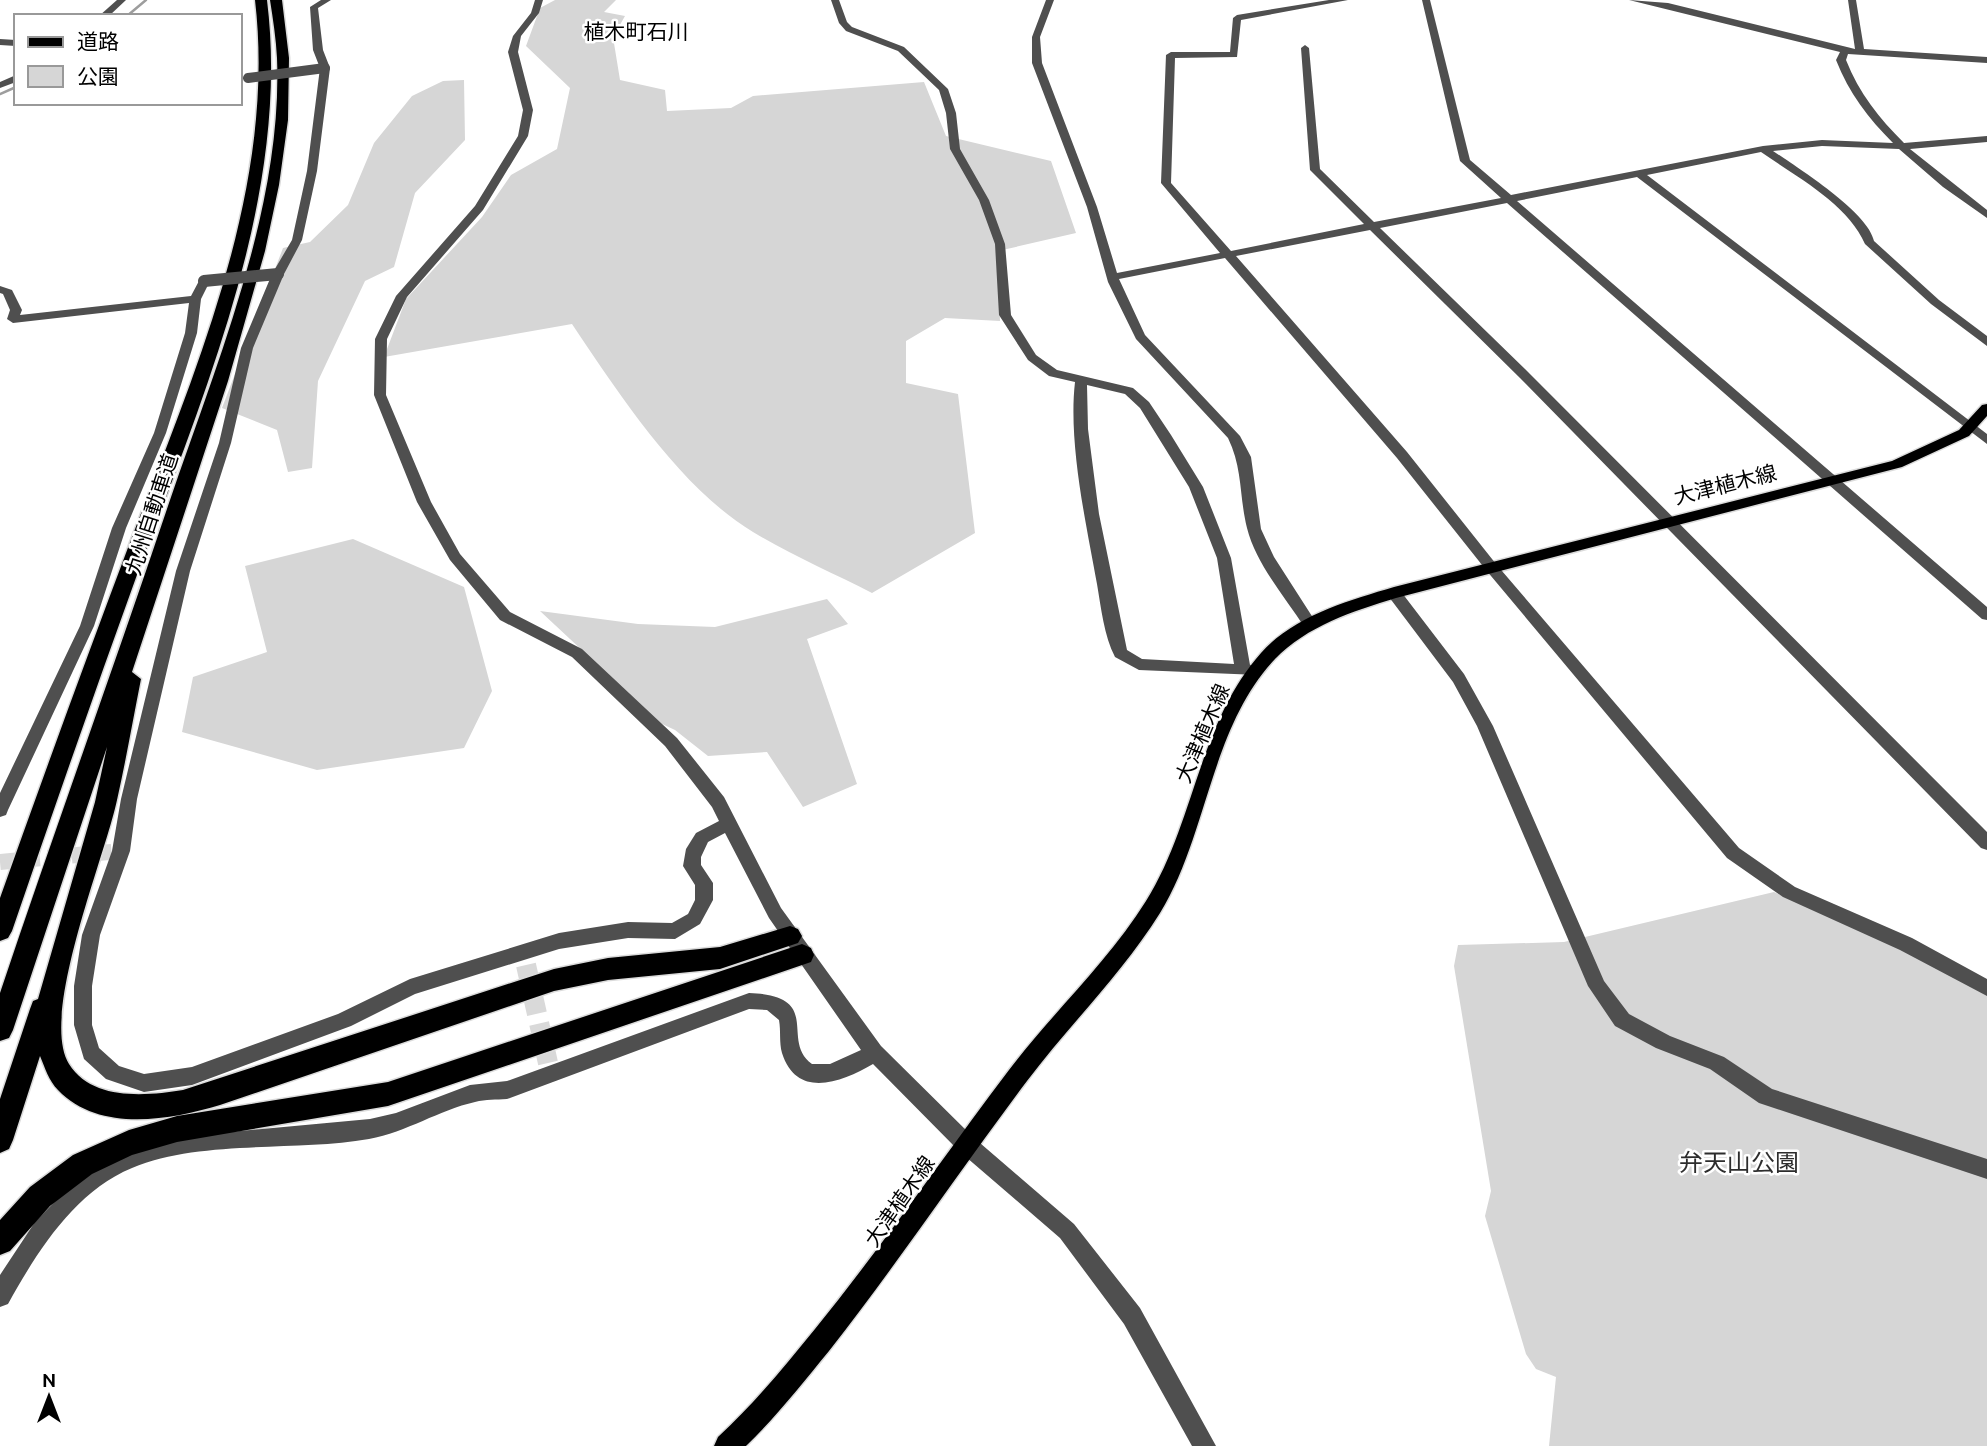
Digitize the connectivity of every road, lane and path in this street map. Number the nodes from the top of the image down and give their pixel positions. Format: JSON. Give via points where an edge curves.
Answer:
{"nodes":[{"id":1,"x":122,"y":0,"type":"edge"},
{"id":2,"x":261,"y":0,"type":"edge"},
{"id":3,"x":276,"y":0,"type":"edge"},
{"id":4,"x":327,"y":0,"type":"edge"},
{"id":5,"x":539,"y":0,"type":"edge"},
{"id":6,"x":835,"y":0,"type":"edge"},
{"id":7,"x":1050,"y":0,"type":"edge"},
{"id":8,"x":1344,"y":0,"type":"edge"},
{"id":9,"x":1426,"y":0,"type":"edge"},
{"id":10,"x":1633,"y":0,"type":"edge"},
{"id":11,"x":1852,"y":0,"type":"edge"},
{"id":12,"x":1667,"y":3,"type":"edge"},
{"id":13,"x":105,"y":14,"type":"edge"},
{"id":14,"x":1305,"y":48,"type":"dead end"},
{"id":15,"x":1845,"y":51,"type":"junction"},
{"id":16,"x":1860,"y":53,"type":"junction"},
{"id":17,"x":1987,"y":60,"type":"edge"},
{"id":18,"x":325,"y":68,"type":"junction"},
{"id":19,"x":244,"y":79,"type":"edge"},
{"id":20,"x":1987,"y":139,"type":"edge"},
{"id":21,"x":1905,"y":146,"type":"junction"},
{"id":22,"x":1763,"y":149,"type":"junction"},
{"id":23,"x":1637,"y":172,"type":"junction"},
{"id":24,"x":1508,"y":197,"type":"junction"},
{"id":25,"x":1987,"y":215,"type":"edge"},
{"id":26,"x":1372,"y":226,"type":"junction"},
{"id":27,"x":1227,"y":255,"type":"junction"},
{"id":28,"x":278,"y":274,"type":"junction"},
{"id":29,"x":1113,"y":277,"type":"junction"},
{"id":30,"x":0,"y":289,"type":"edge"},
{"id":31,"x":195,"y":299,"type":"junction"},
{"id":32,"x":1987,"y":342,"type":"edge"},
{"id":33,"x":1081,"y":380,"type":"junction"},
{"id":34,"x":1987,"y":408,"type":"edge"},
{"id":35,"x":1969,"y":426,"type":"junction"},
{"id":36,"x":1987,"y":440,"type":"edge"},
{"id":37,"x":1830,"y":481,"type":"junction"},
{"id":38,"x":1670,"y":522,"type":"junction"},
{"id":39,"x":1491,"y":567,"type":"junction"},
{"id":40,"x":1394,"y":593,"type":"junction"},
{"id":41,"x":146,"y":604,"type":"junction"},
{"id":42,"x":1987,"y":615,"type":"edge"},
{"id":43,"x":1310,"y":624,"type":"junction"},
{"id":44,"x":1249,"y":671,"type":"junction"},
{"id":45,"x":69,"y":733,"type":"junction"},
{"id":46,"x":0,"y":810,"type":"edge"},
{"id":47,"x":730,"y":824,"type":"junction"},
{"id":48,"x":1987,"y":843,"type":"edge"},
{"id":49,"x":0,"y":889,"type":"edge"},
{"id":50,"x":70,"y":924,"type":"junction"},
{"id":51,"x":0,"y":931,"type":"edge"},
{"id":52,"x":796,"y":945,"type":"junction"},
{"id":53,"x":1987,"y":988,"type":"edge"},
{"id":54,"x":0,"y":1030,"type":"edge"},
{"id":55,"x":874,"y":1052,"type":"junction"},
{"id":56,"x":0,"y":1140,"type":"edge"},
{"id":57,"x":967,"y":1144,"type":"junction"},
{"id":58,"x":1987,"y":1169,"type":"edge"},
{"id":59,"x":0,"y":1241,"type":"edge"},
{"id":60,"x":0,"y":1296,"type":"edge"},
{"id":61,"x":727,"y":1446,"type":"edge"},
{"id":62,"x":1205,"y":1446,"type":"edge"}],
"edges":[{"from":1,"to":13,"type":"street"},
{"from":2,"to":45,"type":"highway","name":"九州自動車道","via":[[268,81],[245,227],[194,394]]},
{"from":3,"to":41,"type":"highway","name":"九州自動車道","via":[[285,69],[283,101],[256,255]]},
{"from":4,"to":18,"type":"street","via":[[314,8],[318,50]]},
{"from":5,"to":47,"type":"street","via":[[517,36],[513,52],[528,110],[523,136],[480,208],[402,296],[381,339],[380,395],[424,502],[455,556],[505,616],[577,653],[615,687],[671,742]]},
{"from":6,"to":33,"type":"street","via":[[849,29],[901,50],[943,89],[955,149],[984,200],[1000,244],[1003,301],[1011,328],[1045,369]]},
{"from":7,"to":29,"type":"street","via":[[1036,37],[1037,63],[1092,207]]},
{"from":8,"to":27,"type":"street","via":[[1237,18],[1234,55],[1171,55],[1164,177]]},
{"from":9,"to":24,"type":"street","via":[[1465,162]]},
{"from":10,"to":12,"type":"street"},
{"from":11,"to":16,"type":"street"},
{"from":12,"to":15,"type":"street"},
{"from":14,"to":26,"type":"street","via":[[1315,170]]},
{"from":15,"to":16,"type":"street"},
{"from":15,"to":21,"type":"street","via":[[1841,60],[1853,90],[1888,133]]},
{"from":16,"to":17,"type":"street"},
{"from":18,"to":19,"type":"street","bridge":true},
{"from":18,"to":28,"type":"street","via":[[298,240]]},
{"from":20,"to":21,"type":"street"},
{"from":21,"to":22,"type":"street","via":[[1822,143]]},
{"from":21,"to":25,"type":"street"},
{"from":22,"to":23,"type":"street"},
{"from":22,"to":32,"type":"street","via":[[1828,194],[1867,233],[1869,242]]},
{"from":23,"to":24,"type":"street"},
{"from":23,"to":35,"type":"street"},
{"from":24,"to":26,"type":"street"},
{"from":24,"to":37,"type":"street"},
{"from":26,"to":27,"type":"street"},
{"from":26,"to":38,"type":"street"},
{"from":27,"to":29,"type":"street"},
{"from":27,"to":39,"type":"street","via":[[1402,455]]},
{"from":28,"to":31,"type":"street","bridge":true,"via":[[204,281]]},
{"from":28,"to":47,"type":"street","via":[[247,348],[225,443],[183,571],[121,851],[90,935],[83,1025],[91,1053],[113,1073],[144,1083],[192,1076],[344,1020],[410,987],[524,959],[559,941],[628,930],[675,931],[700,911],[705,891],[692,866],[696,844],[710,830]]},
{"from":29,"to":43,"type":"street","via":[[1140,336],[1234,436],[1244,457],[1254,529],[1267,558]]},
{"from":30,"to":31,"type":"street","via":[[8,292],[16,310],[13,319]]},
{"from":31,"to":46,"type":"street","via":[[191,332],[160,433],[119,528],[88,626]]},
{"from":33,"to":44,"type":"street","via":[[1121,388],[1137,397],[1196,487],[1224,558]]},
{"from":33,"to":44,"type":"street","via":[[1077,404],[1085,464],[1120,653],[1139,664]]},
{"from":34,"to":35,"type":"main road","name":"大津植木線"},
{"from":35,"to":36,"type":"street"},
{"from":35,"to":37,"type":"main road","name":"大津植木線","via":[[1937,448],[1907,460]]},
{"from":37,"to":38,"type":"main road","name":"大津植木線"},
{"from":37,"to":42,"type":"street"},
{"from":38,"to":39,"type":"main road","name":"大津植木線"},
{"from":38,"to":48,"type":"street"},
{"from":39,"to":40,"type":"main road","name":"大津植木線"},
{"from":39,"to":53,"type":"street","via":[[1732,853],[1790,892],[1906,944]]},
{"from":40,"to":43,"type":"main road","name":"大津植木線"},
{"from":40,"to":58,"type":"street","via":[[1459,678],[1485,726],[1597,986],[1622,1020],[1662,1042],[1717,1063],[1766,1096]]},
{"from":41,"to":50,"type":"highway","via":[[106,802]]},
{"from":41,"to":54,"type":"highway","name":"九州自動車道"},
{"from":43,"to":44,"type":"main road","name":"大津植木線"},
{"from":44,"to":57,"type":"main road","name":"大津植木線","via":[[1169,880],[1131,940],[1058,1023]]},
{"from":45,"to":49,"type":"highway","via":[[37,796]]},
{"from":45,"to":51,"type":"highway","name":"九州自動車道"},
{"from":47,"to":52,"type":"street"},
{"from":50,"to":52,"type":"highway","via":[[49,1011],[52,1055],[74,1088],[94,1098],[145,1107],[209,1094],[554,980]]},
{"from":50,"to":56,"type":"highway"},
{"from":52,"to":55,"type":"street"},
{"from":52,"to":59,"type":"highway","via":[[387,1094],[318,1110],[188,1125],[139,1137],[92,1157],[67,1174],[22,1213]]},
{"from":55,"to":57,"type":"street"},
{"from":55,"to":60,"type":"street","via":[[835,1073],[821,1075],[808,1070],[792,1054],[787,1015],[771,1002],[749,1001],[550,1068],[507,1090],[472,1093],[372,1129],[189,1144],[146,1153],[100,1175],[61,1207],[24,1251]]},
{"from":57,"to":61,"type":"main road","name":"大津植木線","via":[[829,1332],[758,1419]]},
{"from":57,"to":62,"type":"street","via":[[1067,1231],[1132,1316]]}]}
